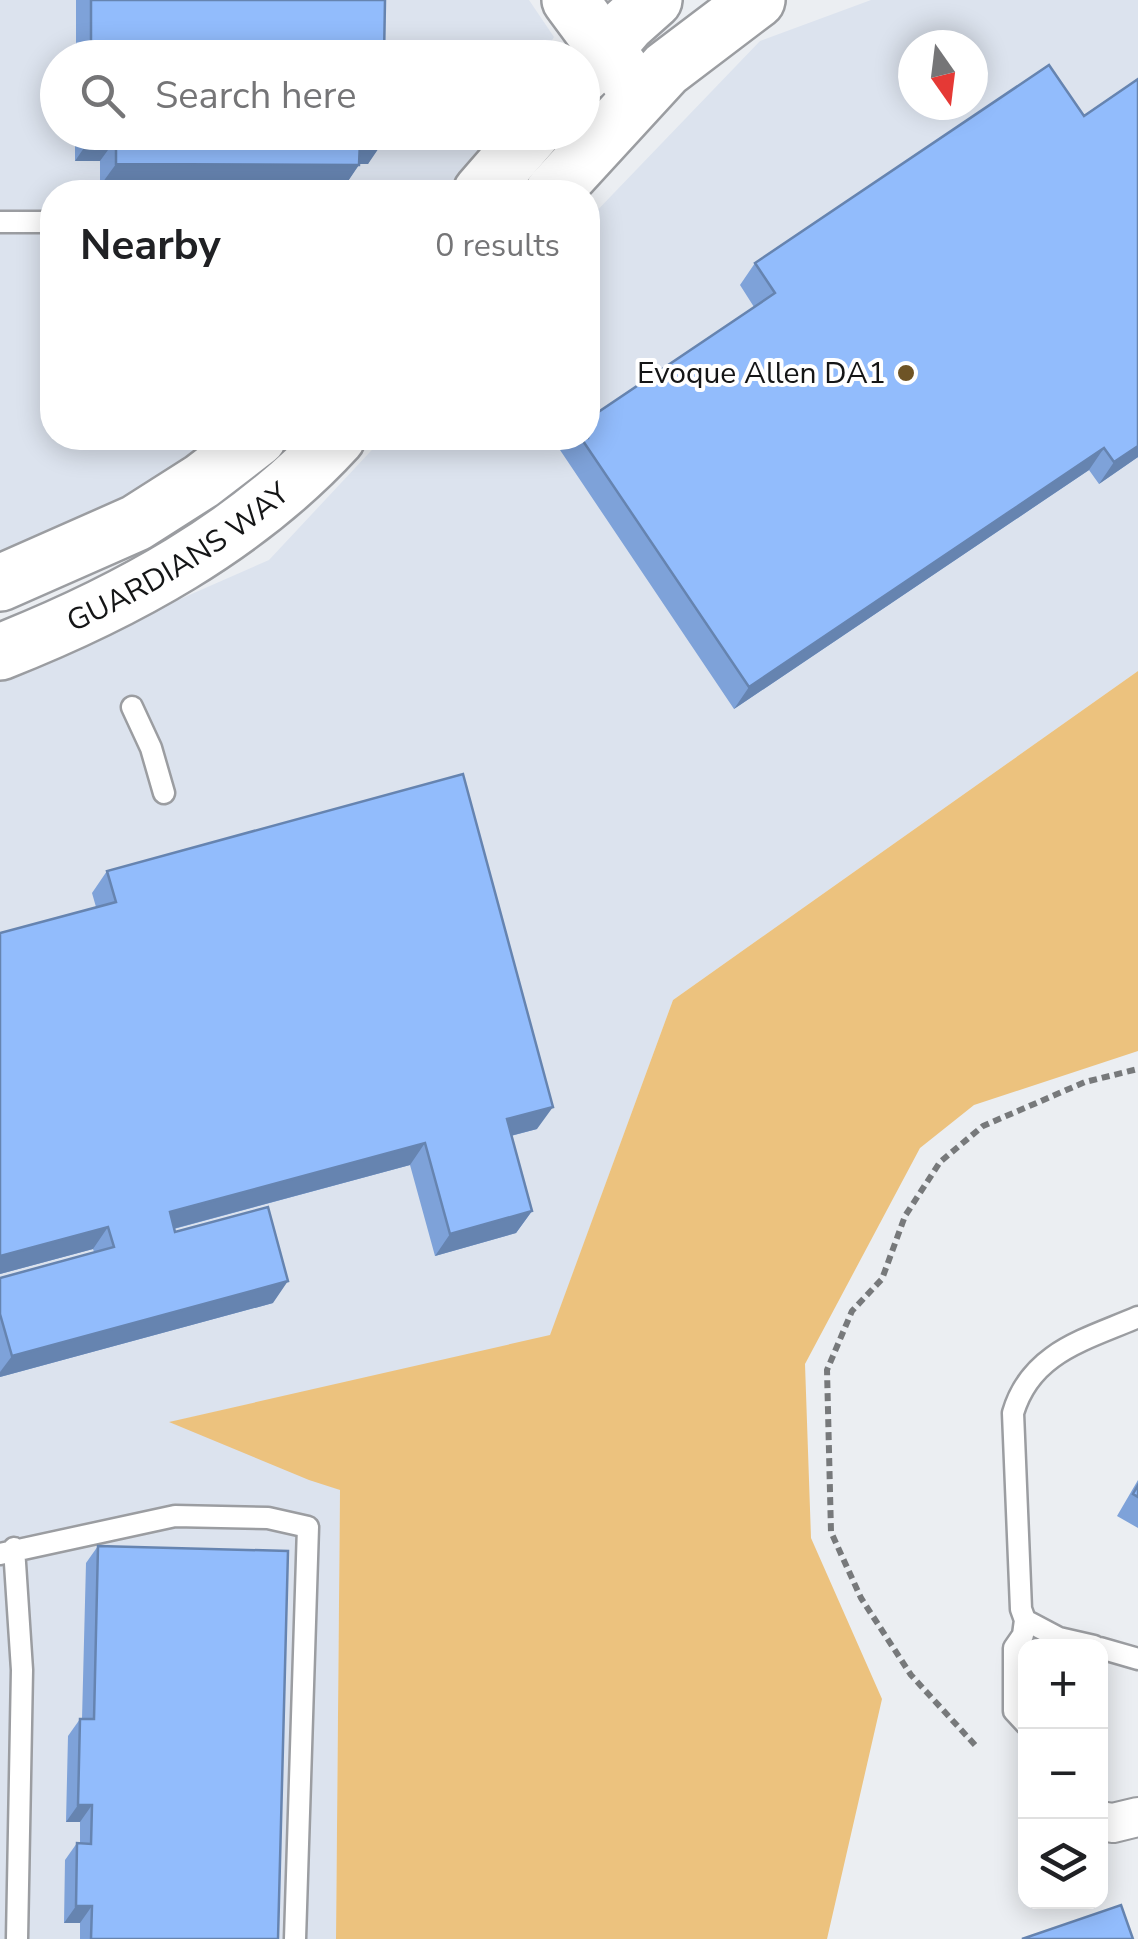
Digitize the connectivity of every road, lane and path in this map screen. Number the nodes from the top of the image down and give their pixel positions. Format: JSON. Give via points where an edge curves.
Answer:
{"nodes":[{"id":1,"x":570,"y":0,"type":"edge"},
{"id":2,"x":652,"y":0,"type":"edge"},
{"id":3,"x":757,"y":0,"type":"edge"},
{"id":4,"x":585,"y":40,"type":"edge"},
{"id":5,"x":693,"y":48,"type":"junction"},
{"id":6,"x":600,"y":56,"type":"edge"},
{"id":7,"x":600,"y":67,"type":"edge"},
{"id":8,"x":640,"y":94,"type":"junction"},
{"id":9,"x":600,"y":139,"type":"edge"},
{"id":10,"x":517,"y":150,"type":"edge"},
{"id":11,"x":590,"y":150,"type":"edge"},
{"id":12,"x":491,"y":180,"type":"edge"},
{"id":13,"x":564,"y":180,"type":"edge"},
{"id":14,"x":0,"y":222,"type":"edge"},
{"id":15,"x":40,"y":222,"type":"edge"},
{"id":16,"x":242,"y":450,"type":"edge"},
{"id":17,"x":325,"y":450,"type":"edge"},
{"id":18,"x":0,"y":583,"type":"edge"},
{"id":19,"x":0,"y":652,"type":"edge"},
{"id":20,"x":132,"y":707,"type":"dead end"},
{"id":21,"x":164,"y":792,"type":"dead end"},
{"id":22,"x":1138,"y":1069,"type":"edge"},
{"id":23,"x":1138,"y":1317,"type":"edge"},
{"id":24,"x":7,"y":1551,"type":"edge"},
{"id":25,"x":1027,"y":1634,"type":"edge"},
{"id":26,"x":1063,"y":1639,"type":"edge"},
{"id":27,"x":1018,"y":1644,"type":"edge"},
{"id":28,"x":1108,"y":1650,"type":"edge"},
{"id":29,"x":1138,"y":1659,"type":"edge"},
{"id":30,"x":1018,"y":1716,"type":"edge"},
{"id":31,"x":975,"y":1744,"type":"dead end"},
{"id":32,"x":1138,"y":1817,"type":"edge"},
{"id":33,"x":1108,"y":1823,"type":"edge"},
{"id":34,"x":17,"y":1939,"type":"edge"},
{"id":35,"x":295,"y":1939,"type":"edge"}],
"edges":[{"from":1,"to":4,"type":"street"},
{"from":2,"to":5,"type":"street"},
{"from":2,"to":6,"type":"street"},
{"from":3,"to":5,"type":"street"},
{"from":5,"to":8,"type":"street"},
{"from":7,"to":8,"type":"street"},
{"from":8,"to":9,"type":"street"},
{"from":10,"to":12,"type":"street"},
{"from":11,"to":13,"type":"street"},
{"from":14,"to":15,"type":"lane"},
{"from":16,"to":18,"type":"street","name":"GUARDIANS WAY","via":[[136,523]]},
{"from":17,"to":19,"type":"street","name":"GUARDIANS WAY","via":[[232,529],[153,581]]},
{"from":20,"to":21,"type":"lane"},
{"from":22,"to":31,"type":"path","via":[[1084,1082],[983,1126],[940,1162],[905,1216],[882,1279],[852,1310],[827,1370],[831,1532],[862,1598],[911,1675]]},
{"from":23,"to":25,"type":"lane","via":[[1054,1354],[1020,1391],[1013,1413]]},
{"from":24,"to":34,"type":"lane","via":[[22,1670]]},
{"from":24,"to":35,"type":"lane","via":[[174,1516],[268,1518],[308,1527]]},
{"from":25,"to":26,"type":"lane"},
{"from":27,"to":30,"type":"lane"},
{"from":28,"to":29,"type":"lane"},
{"from":32,"to":33,"type":"street"}]}
